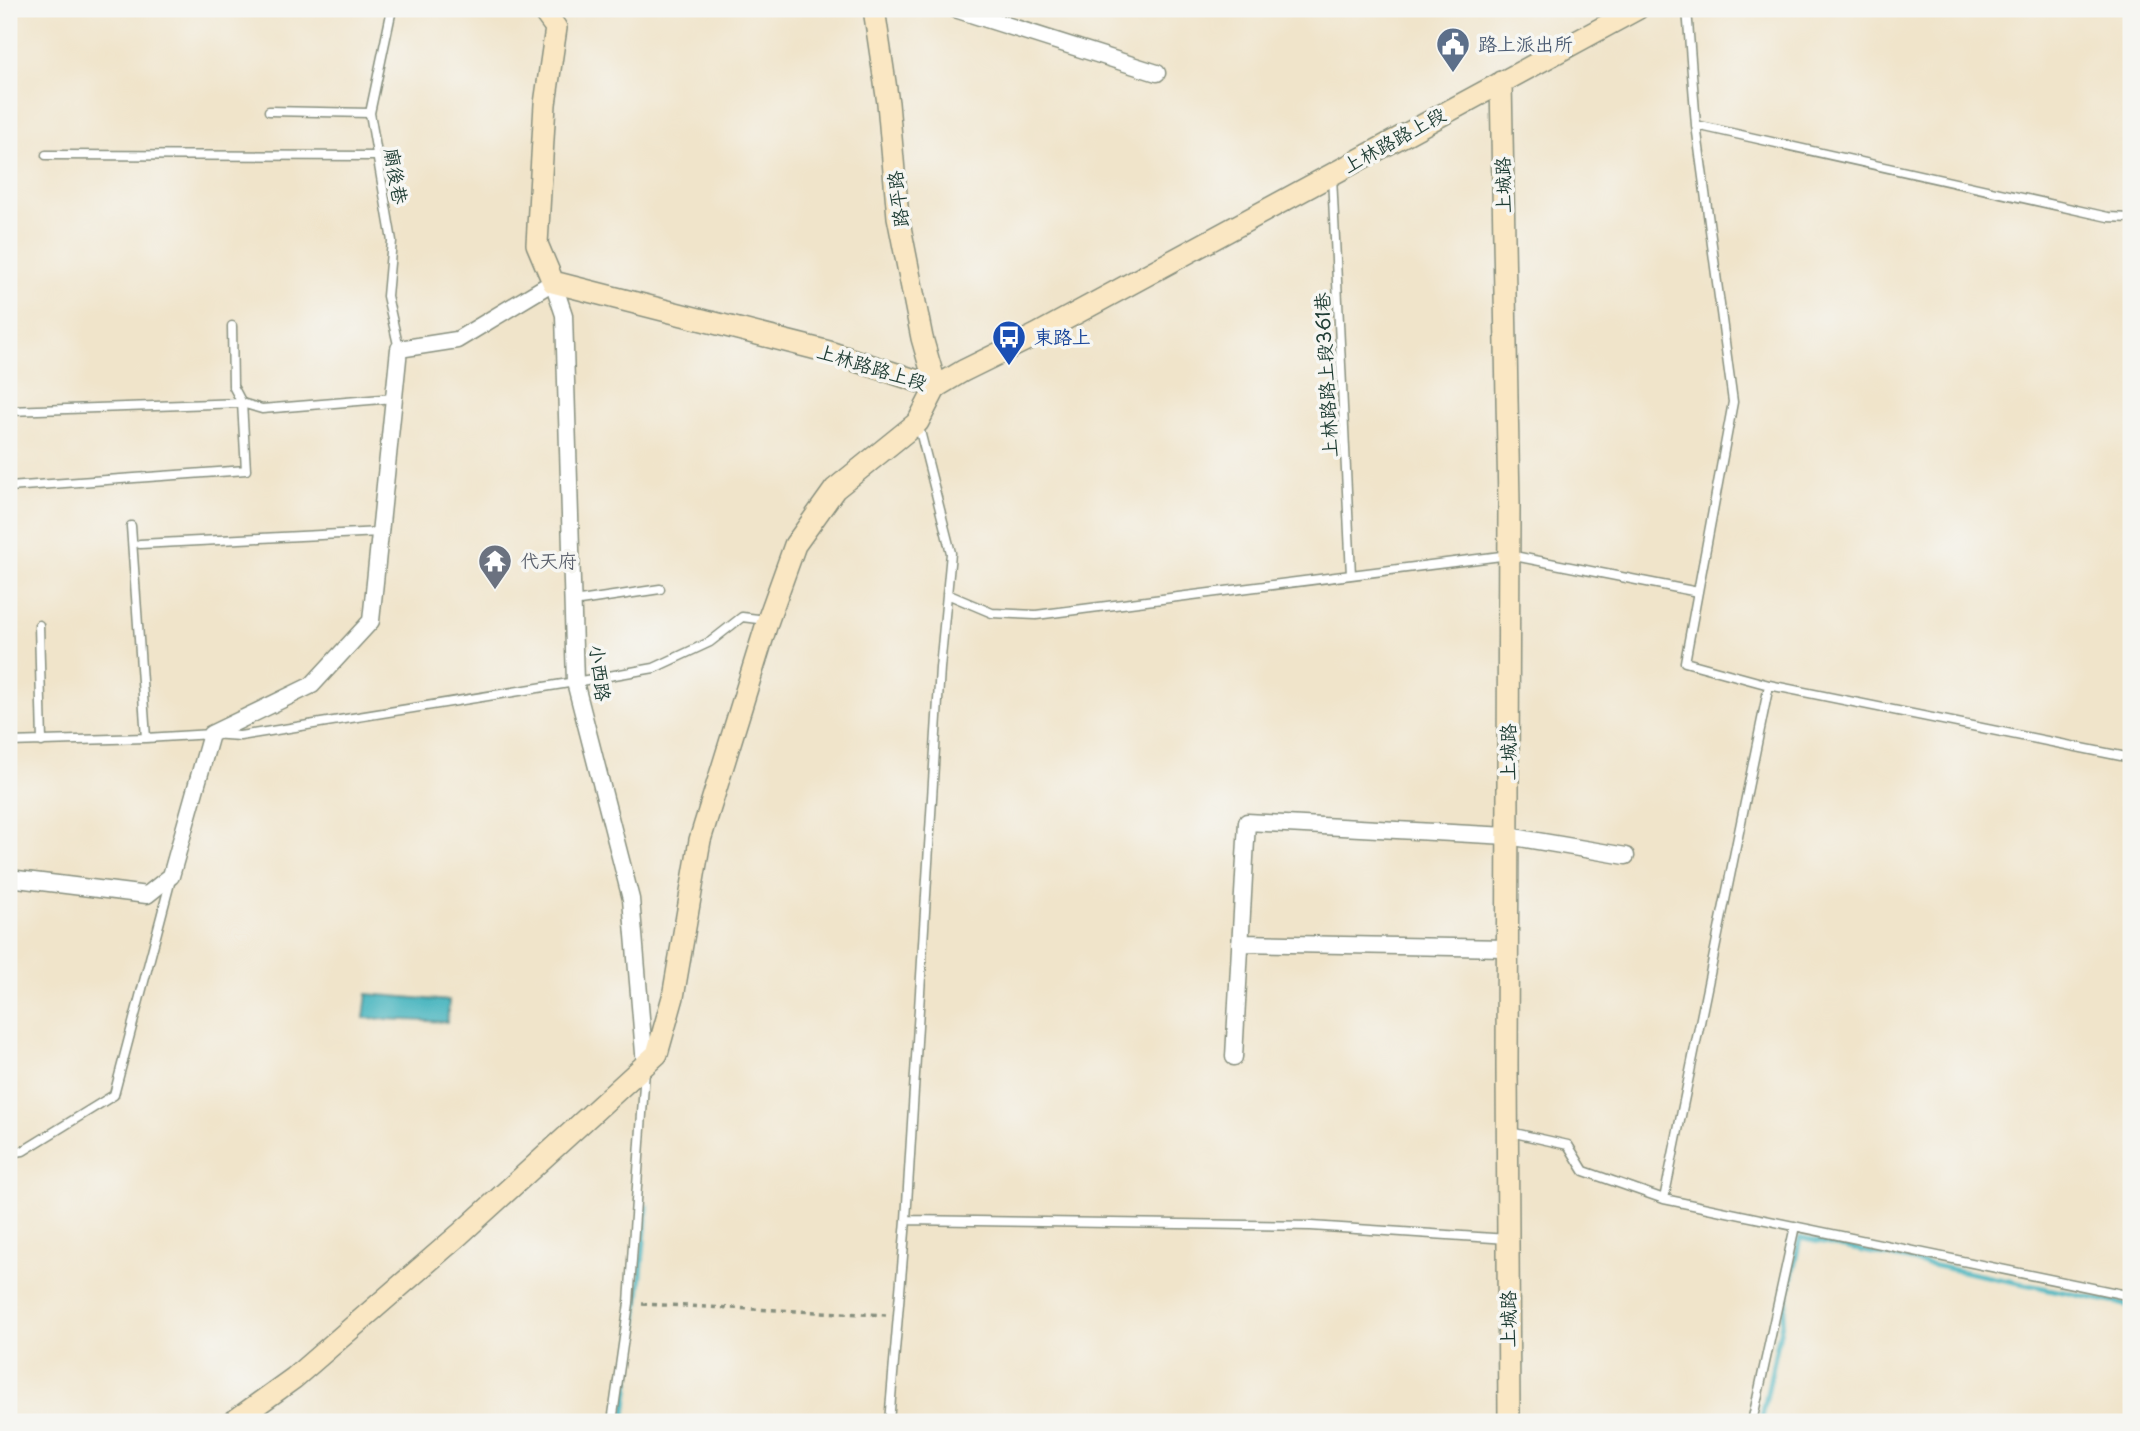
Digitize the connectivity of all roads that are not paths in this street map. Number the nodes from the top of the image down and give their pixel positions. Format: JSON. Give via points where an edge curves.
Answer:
{"nodes":[{"id":1,"x":392,"y":9,"type":"edge"},
{"id":2,"x":542,"y":9,"type":"edge"},
{"id":3,"x":874,"y":9,"type":"edge"},
{"id":4,"x":956,"y":9,"type":"edge"},
{"id":5,"x":1637,"y":9,"type":"edge"},
{"id":6,"x":1687,"y":9,"type":"edge"},
{"id":7,"x":557,"y":19,"type":"edge"},
{"id":8,"x":1157,"y":73,"type":"dead end"},
{"id":9,"x":1501,"y":82,"type":"junction"},
{"id":10,"x":269,"y":111,"type":"dead end"},
{"id":11,"x":370,"y":113,"type":"junction"},
{"id":12,"x":1696,"y":125,"type":"junction"},
{"id":13,"x":46,"y":155,"type":"dead end"},
{"id":14,"x":376,"y":156,"type":"junction"},
{"id":15,"x":1332,"y":174,"type":"junction"},
{"id":16,"x":2131,"y":218,"type":"edge"},
{"id":17,"x":552,"y":282,"type":"junction"},
{"id":18,"x":232,"y":326,"type":"dead end"},
{"id":19,"x":399,"y":349,"type":"junction"},
{"id":20,"x":936,"y":387,"type":"junction"},
{"id":21,"x":394,"y":398,"type":"junction"},
{"id":22,"x":242,"y":403,"type":"junction"},
{"id":23,"x":9,"y":411,"type":"edge"},
{"id":24,"x":918,"y":422,"type":"junction"},
{"id":25,"x":9,"y":487,"type":"edge"},
{"id":26,"x":131,"y":526,"type":"dead end"},
{"id":27,"x":380,"y":532,"type":"junction"},
{"id":28,"x":140,"y":544,"type":"dead end"},
{"id":29,"x":1508,"y":555,"type":"junction"},
{"id":30,"x":1351,"y":575,"type":"junction"},
{"id":31,"x":660,"y":589,"type":"dead end"},
{"id":32,"x":1698,"y":592,"type":"junction"},
{"id":33,"x":947,"y":594,"type":"junction"},
{"id":34,"x":573,"y":602,"type":"junction"},
{"id":35,"x":768,"y":620,"type":"junction"},
{"id":36,"x":39,"y":625,"type":"dead end"},
{"id":37,"x":575,"y":681,"type":"junction"},
{"id":38,"x":1769,"y":685,"type":"junction"},
{"id":39,"x":211,"y":734,"type":"junction"},
{"id":40,"x":146,"y":738,"type":"junction"},
{"id":41,"x":9,"y":742,"type":"edge"},
{"id":42,"x":42,"y":742,"type":"junction"},
{"id":43,"x":2131,"y":758,"type":"edge"},
{"id":44,"x":1508,"y":836,"type":"junction"},
{"id":45,"x":1626,"y":856,"type":"dead end"},
{"id":46,"x":171,"y":876,"type":"junction"},
{"id":47,"x":9,"y":878,"type":"edge"},
{"id":48,"x":1240,"y":943,"type":"junction"},
{"id":49,"x":1507,"y":948,"type":"junction"},
{"id":50,"x":1234,"y":1057,"type":"dead end"},
{"id":51,"x":645,"y":1065,"type":"junction"},
{"id":52,"x":1507,"y":1131,"type":"junction"},
{"id":53,"x":9,"y":1153,"type":"edge"},
{"id":54,"x":1664,"y":1199,"type":"junction"},
{"id":55,"x":906,"y":1220,"type":"junction"},
{"id":56,"x":1795,"y":1226,"type":"junction"},
{"id":57,"x":1508,"y":1239,"type":"junction"},
{"id":58,"x":2131,"y":1296,"type":"edge"},
{"id":59,"x":233,"y":1422,"type":"edge"},
{"id":60,"x":612,"y":1422,"type":"edge"},
{"id":61,"x":889,"y":1422,"type":"edge"},
{"id":62,"x":1509,"y":1422,"type":"edge"},
{"id":63,"x":1752,"y":1422,"type":"edge"}],
"edges":[{"from":1,"to":11,"type":"lane","name":"廟後巷"},
{"from":2,"to":7,"type":"street"},
{"from":3,"to":20,"type":"street","name":"路平路","via":[[898,218]]},
{"from":4,"to":8,"type":"street"},
{"from":5,"to":9,"type":"street","name":"上林路路上段"},
{"from":6,"to":12,"type":"lane"},
{"from":7,"to":17,"type":"street","via":[[545,104],[537,244]]},
{"from":9,"to":15,"type":"street","name":"上林路路上段"},
{"from":9,"to":29,"type":"street","name":"上城路"},
{"from":10,"to":11,"type":"lane"},
{"from":11,"to":14,"type":"lane","name":"廟後巷"},
{"from":12,"to":16,"type":"lane","via":[[2108,217]]},
{"from":12,"to":32,"type":"lane","via":[[1732,402]]},
{"from":13,"to":14,"type":"lane"},
{"from":14,"to":19,"type":"lane","name":"廟後巷","via":[[393,241],[387,296]]},
{"from":15,"to":20,"type":"street","name":"上林路路上段"},
{"from":15,"to":30,"type":"lane","name":"上林路路上段361巷"},
{"from":17,"to":19,"type":"street","via":[[457,340]]},
{"from":17,"to":20,"type":"street","name":"上林路路上段","via":[[830,352]]},
{"from":17,"to":34,"type":"street","name":"小西路","via":[[564,316]]},
{"from":18,"to":22,"type":"lane","via":[[233,386]]},
{"from":19,"to":21,"type":"street"},
{"from":20,"to":24,"type":"street"},
{"from":21,"to":22,"type":"lane","via":[[262,409]]},
{"from":21,"to":27,"type":"street"},
{"from":22,"to":23,"type":"lane"},
{"from":22,"to":25,"type":"lane","via":[[246,470]]},
{"from":24,"to":33,"type":"lane","via":[[951,553]]},
{"from":24,"to":35,"type":"street","via":[[835,489],[795,545]]},
{"from":26,"to":40,"type":"lane"},
{"from":27,"to":28,"type":"lane"},
{"from":27,"to":39,"type":"street","via":[[371,621],[313,685]]},
{"from":29,"to":30,"type":"lane"},
{"from":29,"to":32,"type":"lane"},
{"from":29,"to":44,"type":"street","name":"上城路"},
{"from":30,"to":33,"type":"lane","via":[[1036,615],[992,613]]},
{"from":31,"to":34,"type":"lane"},
{"from":32,"to":38,"type":"lane","via":[[1685,662]]},
{"from":33,"to":55,"type":"lane"},
{"from":34,"to":37,"type":"street","name":"小西路"},
{"from":35,"to":37,"type":"lane","via":[[741,617],[710,642],[654,668]]},
{"from":35,"to":51,"type":"street","via":[[701,840],[657,1054]]},
{"from":36,"to":42,"type":"lane"},
{"from":37,"to":39,"type":"lane","via":[[240,736]]},
{"from":37,"to":51,"type":"street","name":"小西路","via":[[631,899]]},
{"from":38,"to":43,"type":"lane"},
{"from":38,"to":54,"type":"lane"},
{"from":39,"to":40,"type":"lane"},
{"from":39,"to":46,"type":"street"},
{"from":40,"to":42,"type":"lane"},
{"from":41,"to":42,"type":"lane"},
{"from":44,"to":45,"type":"street"},
{"from":44,"to":48,"type":"street","via":[[1247,822]]},
{"from":44,"to":49,"type":"street","name":"上城路"},
{"from":46,"to":47,"type":"street","via":[[147,895]]},
{"from":46,"to":53,"type":"lane","via":[[114,1096],[23,1151]]},
{"from":48,"to":49,"type":"street"},
{"from":48,"to":50,"type":"street"},
{"from":49,"to":52,"type":"street","name":"上城路"},
{"from":51,"to":59,"type":"street","via":[[261,1407]]},
{"from":51,"to":60,"type":"lane","via":[[629,1303]]},
{"from":52,"to":54,"type":"lane","via":[[1568,1145],[1584,1171]]},
{"from":52,"to":57,"type":"street","name":"上城路"},
{"from":54,"to":56,"type":"lane"},
{"from":55,"to":57,"type":"lane","via":[[1311,1226]]},
{"from":55,"to":61,"type":"lane"},
{"from":56,"to":58,"type":"lane"},
{"from":56,"to":63,"type":"lane"},
{"from":57,"to":62,"type":"street","name":"上城路"}]}
